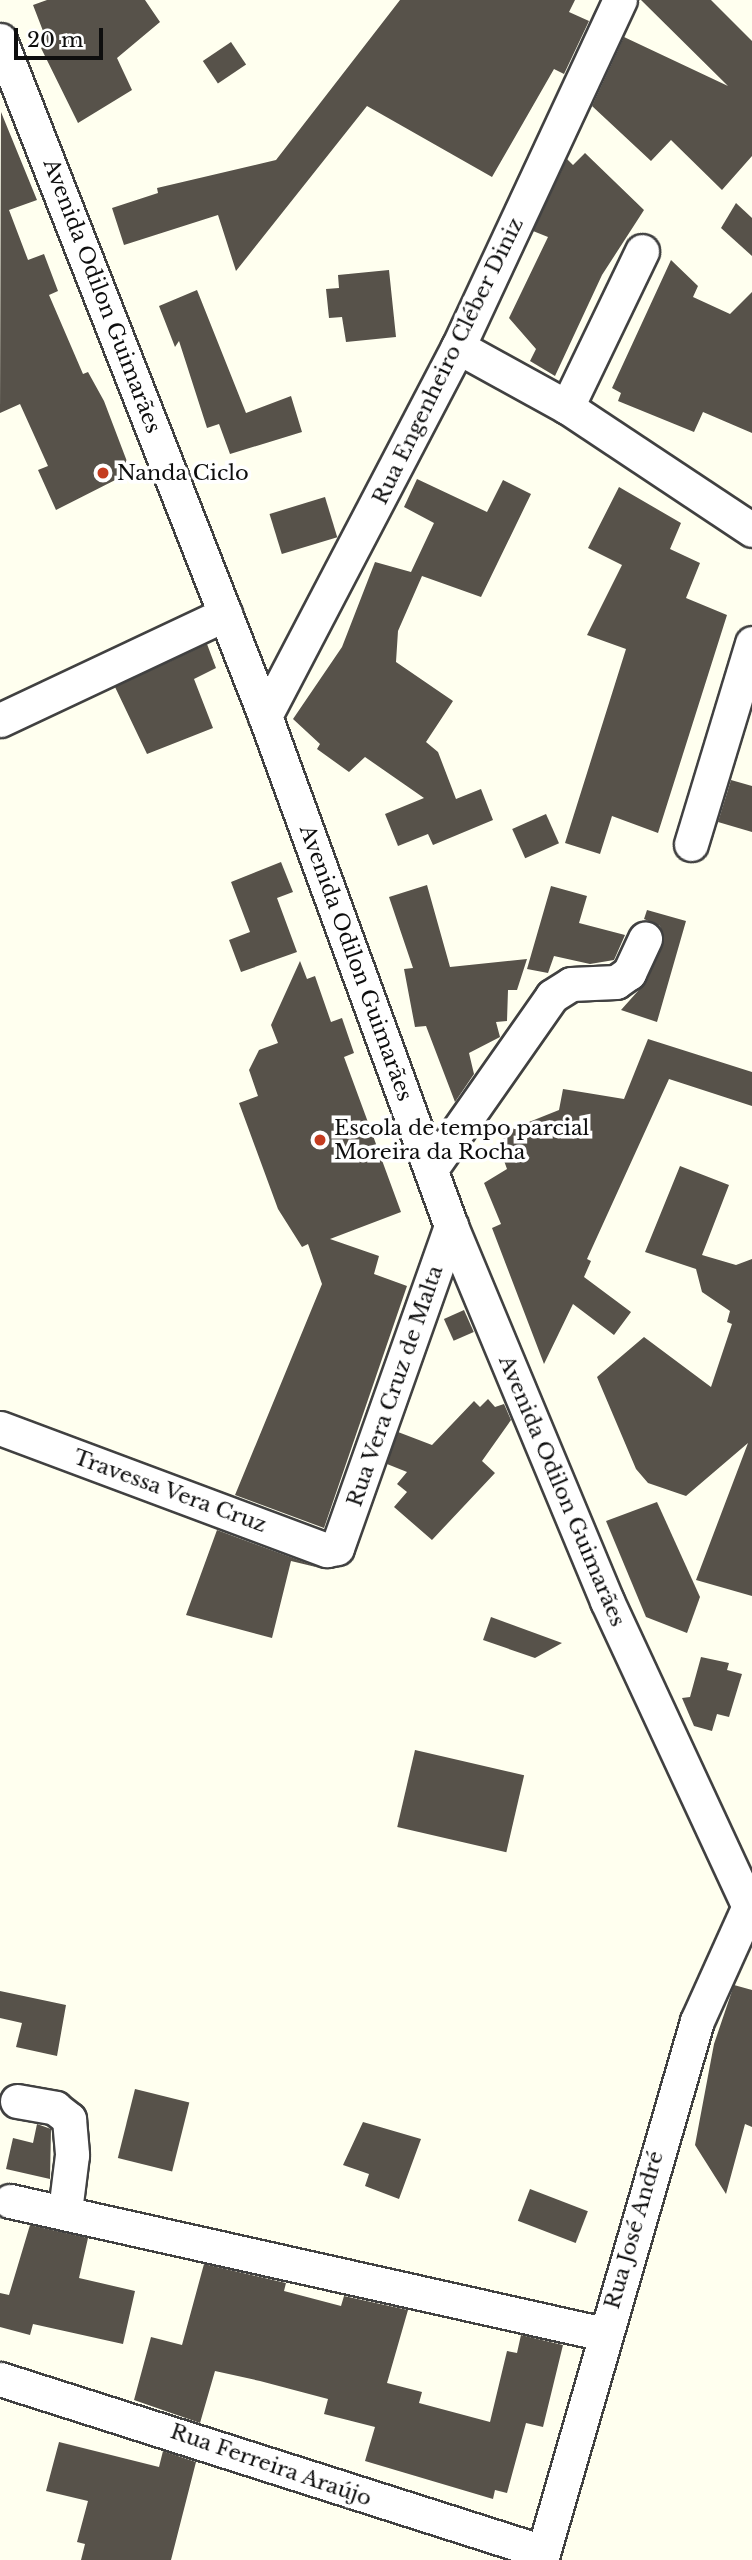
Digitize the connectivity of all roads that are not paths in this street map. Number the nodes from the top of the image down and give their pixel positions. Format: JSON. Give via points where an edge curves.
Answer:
{"nodes":[{"id":1,"x":620,"y":0,"type":"edge"},
{"id":2,"x":0,"y":40,"type":"edge"},
{"id":3,"x":642,"y":251,"type":"dead end"},
{"id":4,"x":458,"y":347,"type":"junction"},
{"id":5,"x":567,"y":407,"type":"junction"},
{"id":6,"x":752,"y":530,"type":"edge"},
{"id":7,"x":225,"y":614,"type":"junction"},
{"id":8,"x":752,"y":643,"type":"edge"},
{"id":9,"x":265,"y":716,"type":"junction"},
{"id":10,"x":0,"y":720,"type":"edge"},
{"id":11,"x":741,"y":720,"type":"edge"},
{"id":12,"x":691,"y":844,"type":"dead end"},
{"id":13,"x":645,"y":938,"type":"dead end"},
{"id":14,"x":432,"y":1169,"type":"junction"},
{"id":15,"x":451,"y":1226,"type":"junction"},
{"id":16,"x":0,"y":1428,"type":"edge"},
{"id":17,"x":340,"y":1546,"type":"joint"},
{"id":18,"x":750,"y":1911,"type":"edge"},
{"id":19,"x":17,"y":2101,"type":"dead end"},
{"id":20,"x":10,"y":2201,"type":"dead end"},
{"id":21,"x":65,"y":2211,"type":"junction"},
{"id":22,"x":604,"y":2334,"type":"junction"},
{"id":23,"x":0,"y":2379,"type":"edge"},
{"id":24,"x":542,"y":2556,"type":"edge"}],
"edges":[{"from":1,"to":4,"type":"street","name":"Rua Engenheiro Cléber Diniz"},
{"from":2,"to":7,"type":"street","name":"Avenida Odilon Guimarães"},
{"from":3,"to":5,"type":"street"},
{"from":4,"to":5,"type":"street"},
{"from":4,"to":9,"type":"street","name":"Rua Engenheiro Cléber Diniz"},
{"from":5,"to":6,"type":"street"},
{"from":7,"to":9,"type":"street","name":"Avenida Odilon Guimarães"},
{"from":7,"to":10,"type":"street"},
{"from":8,"to":11,"type":"street"},
{"from":9,"to":14,"type":"street","name":"Avenida Odilon Guimarães"},
{"from":11,"to":12,"type":"street"},
{"from":13,"to":14,"type":"street","via":[[629,973],[616,982],[571,984],[552,996]]},
{"from":14,"to":15,"type":"street","name":"Avenida Odilon Guimarães"},
{"from":15,"to":17,"type":"street","name":"Rua Vera Cruz de Malta"},
{"from":15,"to":18,"type":"street","name":"Avenida Odilon Guimarães","via":[[607,1601]]},
{"from":16,"to":17,"type":"street","name":"Travessa Vera Cruz","via":[[327,1549]]},
{"from":18,"to":22,"type":"street","name":"Rua José André","via":[[697,2021]]},
{"from":19,"to":21,"type":"street","via":[[55,2108],[69,2119],[72,2155]]},
{"from":20,"to":21,"type":"street"},
{"from":21,"to":22,"type":"street"},
{"from":22,"to":24,"type":"street","name":"Rua José André"},
{"from":23,"to":24,"type":"street","name":"Rua Ferreira Araújo"}]}
